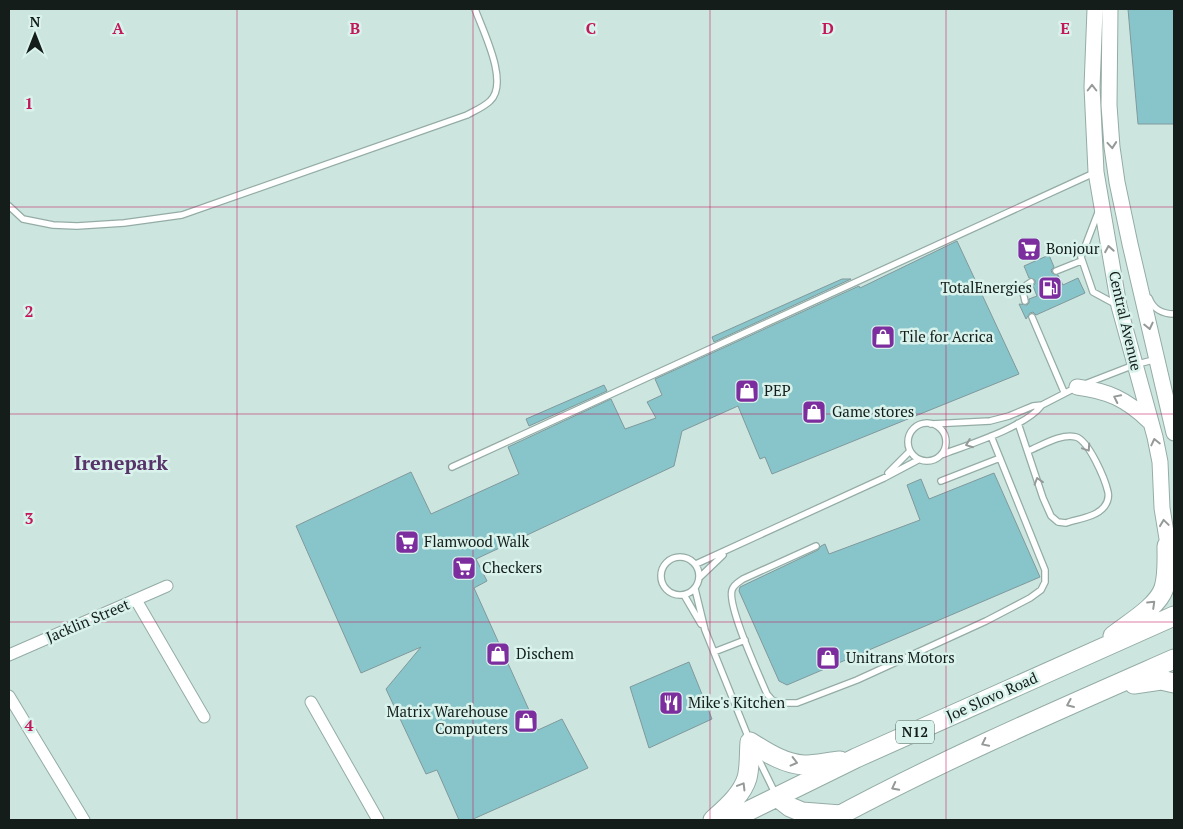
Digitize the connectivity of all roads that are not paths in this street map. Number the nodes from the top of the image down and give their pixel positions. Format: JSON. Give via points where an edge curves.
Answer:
{"nodes":[{"id":1,"x":475,"y":9,"type":"edge"},
{"id":2,"x":1095,"y":9,"type":"edge"},
{"id":3,"x":1110,"y":9,"type":"edge"},
{"id":4,"x":1096,"y":172,"type":"junction"},
{"id":5,"x":1101,"y":203,"type":"junction"},
{"id":6,"x":9,"y":206,"type":"edge"},
{"id":7,"x":1130,"y":244,"type":"junction"},
{"id":8,"x":1081,"y":261,"type":"junction"},
{"id":9,"x":1056,"y":272,"type":"dead end"},
{"id":10,"x":1031,"y":282,"type":"dead end"},
{"id":11,"x":1025,"y":301,"type":"dead end"},
{"id":12,"x":1119,"y":306,"type":"junction"},
{"id":13,"x":1174,"y":314,"type":"edge"},
{"id":14,"x":1032,"y":317,"type":"dead end"},
{"id":15,"x":1157,"y":359,"type":"junction"},
{"id":16,"x":1134,"y":365,"type":"junction"},
{"id":17,"x":1071,"y":390,"type":"junction"},
{"id":18,"x":1042,"y":405,"type":"junction"},
{"id":19,"x":1150,"y":422,"type":"junction"},
{"id":20,"x":1018,"y":423,"type":"junction"},
{"id":21,"x":931,"y":424,"type":"junction"},
{"id":22,"x":1174,"y":433,"type":"edge"},
{"id":23,"x":991,"y":436,"type":"junction"},
{"id":24,"x":910,"y":451,"type":"junction"},
{"id":25,"x":1028,"y":451,"type":"junction"},
{"id":26,"x":941,"y":455,"type":"junction"},
{"id":27,"x":1000,"y":458,"type":"junction"},
{"id":28,"x":918,"y":460,"type":"junction"},
{"id":29,"x":452,"y":467,"type":"dead end"},
{"id":30,"x":884,"y":478,"type":"junction"},
{"id":31,"x":941,"y":481,"type":"dead end"},
{"id":32,"x":816,"y":546,"type":"dead end"},
{"id":33,"x":1167,"y":546,"type":"junction"},
{"id":34,"x":727,"y":551,"type":"junction"},
{"id":35,"x":696,"y":564,"type":"junction"},
{"id":36,"x":1174,"y":570,"type":"edge"},
{"id":37,"x":700,"y":577,"type":"junction"},
{"id":38,"x":167,"y":586,"type":"dead end"},
{"id":39,"x":695,"y":589,"type":"junction"},
{"id":40,"x":684,"y":595,"type":"junction"},
{"id":41,"x":136,"y":600,"type":"junction"},
{"id":42,"x":1174,"y":616,"type":"edge"},
{"id":43,"x":705,"y":630,"type":"junction"},
{"id":44,"x":745,"y":640,"type":"junction"},
{"id":45,"x":714,"y":652,"type":"junction"},
{"id":46,"x":9,"y":655,"type":"edge"},
{"id":47,"x":1086,"y":656,"type":"junction"},
{"id":48,"x":1174,"y":659,"type":"edge"},
{"id":49,"x":1174,"y":683,"type":"edge"},
{"id":50,"x":1112,"y":687,"type":"junction"},
{"id":51,"x":9,"y":696,"type":"edge"},
{"id":52,"x":310,"y":702,"type":"dead end"},
{"id":53,"x":204,"y":717,"type":"dead end"},
{"id":54,"x":750,"y":742,"type":"junction"},
{"id":55,"x":856,"y":758,"type":"junction"},
{"id":56,"x":777,"y":797,"type":"junction"},
{"id":57,"x":836,"y":818,"type":"edge"},
{"id":58,"x":84,"y":820,"type":"edge"},
{"id":59,"x":378,"y":820,"type":"edge"},
{"id":60,"x":713,"y":820,"type":"edge"},
{"id":61,"x":730,"y":820,"type":"edge"}],
"edges":[{"from":1,"to":6,"type":"lane","via":[[498,84],[491,101],[467,115],[182,215],[77,226],[53,225],[24,219]]},
{"from":4,"to":2,"type":"street","name":"Central Avenue","one_way":true,"via":[[1092,87]]},
{"from":3,"to":7,"type":"street","name":"Central Avenue","one_way":true,"via":[[1112,147]]},
{"from":4,"to":5,"type":"street","name":"Central Avenue"},
{"from":4,"to":29,"type":"lane"},
{"from":5,"to":8,"type":"lane"},
{"from":12,"to":5,"type":"street","name":"Central Avenue","one_way":true},
{"from":7,"to":13,"type":"lane","via":[[1152,305]]},
{"from":7,"to":15,"type":"street","name":"Central Avenue","one_way":true},
{"from":8,"to":9,"type":"lane"},
{"from":8,"to":12,"type":"lane","via":[[1093,292]]},
{"from":10,"to":11,"type":"lane","via":[[1022,288]]},
{"from":12,"to":16,"type":"street","name":"Central Avenue"},
{"from":14,"to":17,"type":"lane"},
{"from":15,"to":16,"type":"lane"},
{"from":15,"to":22,"type":"street","name":"Central Avenue"},
{"from":16,"to":17,"type":"lane"},
{"from":16,"to":19,"type":"street","name":"Central Avenue"},
{"from":17,"to":18,"type":"lane"},
{"from":19,"to":17,"type":"street","one_way":true,"via":[[1116,396],[1095,389]]},
{"from":18,"to":20,"type":"lane","via":[[1036,413]]},
{"from":18,"to":21,"type":"lane","via":[[990,422]]},
{"from":33,"to":19,"type":"street","name":"Central Avenue","one_way":true,"via":[[1160,462]]},
{"from":20,"to":23,"type":"lane"},
{"from":20,"to":25,"type":"lane"},
{"from":21,"to":24,"type":"lane","via":[[924,423],[913,429],[908,440]]},
{"from":21,"to":26,"type":"lane","via":[[937,426],[945,437]]},
{"from":23,"to":26,"type":"lane","one_way":true},
{"from":23,"to":27,"type":"lane"},
{"from":24,"to":28,"type":"lane"},
{"from":24,"to":30,"type":"lane"},
{"from":25,"to":25,"type":"lane","one_way":true,"via":[[1070,436],[1080,439],[1102,474],[1108,493],[1104,506],[1098,513],[1066,523],[1054,519],[1043,498]]},
{"from":26,"to":28,"type":"lane","via":[[930,461]]},
{"from":27,"to":31,"type":"lane"},
{"from":27,"to":44,"type":"lane","via":[[1045,570],[1041,590],[1030,598],[874,672],[797,703],[773,701],[767,694]]},
{"from":28,"to":30,"type":"lane"},
{"from":30,"to":34,"type":"lane"},
{"from":32,"to":44,"type":"lane","via":[[734,586],[731,596]]},
{"from":33,"to":36,"type":"street","name":"Central Avenue"},
{"from":47,"to":33,"type":"highway","one_way":true,"via":[[1147,610],[1159,597],[1164,588]]},
{"from":34,"to":35,"type":"lane"},
{"from":34,"to":37,"type":"lane"},
{"from":35,"to":37,"type":"lane"},
{"from":35,"to":40,"type":"lane","via":[[678,557],[663,568],[663,585],[672,593]]},
{"from":37,"to":39,"type":"lane"},
{"from":38,"to":41,"type":"street","name":"Jacklin Street"},
{"from":39,"to":40,"type":"lane"},
{"from":39,"to":43,"type":"lane"},
{"from":40,"to":43,"type":"lane"},
{"from":41,"to":46,"type":"street","name":"Jacklin Street"},
{"from":41,"to":53,"type":"street"},
{"from":42,"to":47,"type":"highway","name":"Joe Slovo Road","number":"N12"},
{"from":43,"to":45,"type":"lane"},
{"from":44,"to":45,"type":"lane"},
{"from":45,"to":54,"type":"lane"},
{"from":47,"to":55,"type":"highway","name":"Joe Slovo Road","number":"N12"},
{"from":48,"to":50,"type":"highway","number":"N12"},
{"from":49,"to":50,"type":"highway","via":[[1161,680]]},
{"from":50,"to":57,"type":"highway","number":"N12","one_way":true,"via":[[1029,722]]},
{"from":51,"to":58,"type":"street"},
{"from":52,"to":59,"type":"street"},
{"from":54,"to":55,"type":"highway","one_way":true,"via":[[795,764]]},
{"from":54,"to":56,"type":"lane"},
{"from":60,"to":54,"type":"highway","one_way":true,"via":[[745,783]]},
{"from":55,"to":56,"type":"highway","name":"Joe Slovo Road","number":"N12"},
{"from":56,"to":57,"type":"highway","via":[[802,812]]},
{"from":56,"to":61,"type":"highway","name":"Joe Slovo Road","number":"N12"}]}
